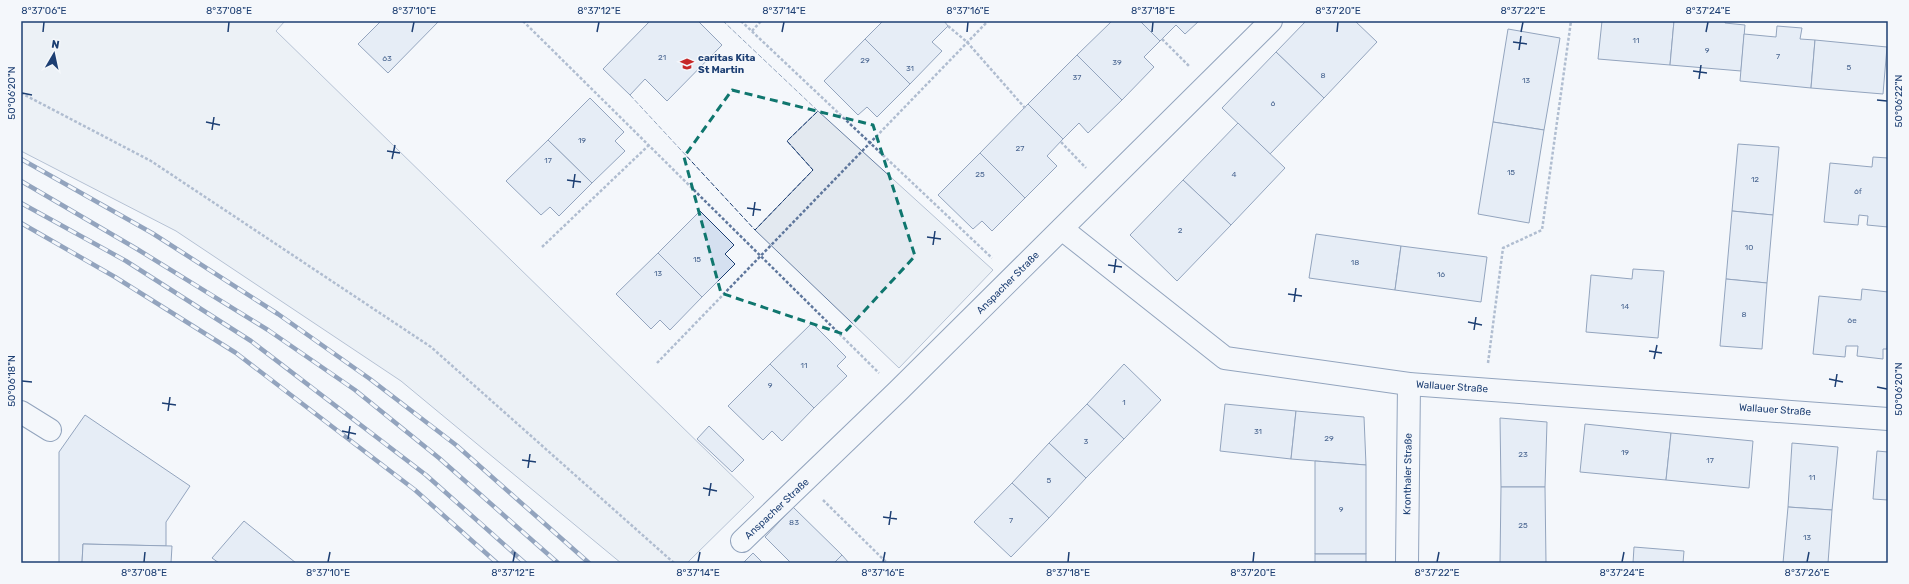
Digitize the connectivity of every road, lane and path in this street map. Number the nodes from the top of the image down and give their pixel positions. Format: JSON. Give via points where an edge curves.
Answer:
{"nodes":[{"id":1,"x":523,"y":21,"type":"edge"},
{"id":2,"x":741,"y":21,"type":"edge"},
{"id":3,"x":762,"y":21,"type":"edge"},
{"id":4,"x":988,"y":21,"type":"edge"},
{"id":5,"x":1271,"y":21,"type":"edge"},
{"id":6,"x":1571,"y":21,"type":"edge"},
{"id":7,"x":948,"y":26,"type":"dead end"},
{"id":8,"x":752,"y":31,"type":"junction"},
{"id":9,"x":1162,"y":39,"type":"dead end"},
{"id":10,"x":967,"y":42,"type":"junction"},
{"id":11,"x":1208,"y":84,"type":"junction"},
{"id":12,"x":21,"y":94,"type":"edge"},
{"id":13,"x":1025,"y":108,"type":"dead end"},
{"id":14,"x":1060,"y":142,"type":"dead end"},
{"id":15,"x":871,"y":144,"type":"junction"},
{"id":16,"x":649,"y":145,"type":"junction"},
{"id":17,"x":1105,"y":186,"type":"junction"},
{"id":18,"x":1062,"y":229,"type":"junction"},
{"id":19,"x":542,"y":247,"type":"dead end"},
{"id":20,"x":761,"y":256,"type":"junction"},
{"id":21,"x":1013,"y":278,"type":"junction"},
{"id":22,"x":657,"y":363,"type":"dead end"},
{"id":23,"x":1409,"y":384,"type":"junction"},
{"id":24,"x":1484,"y":389,"type":"junction"},
{"id":25,"x":898,"y":391,"type":"junction"},
{"id":26,"x":21,"y":412,"type":"edge"},
{"id":27,"x":1888,"y":419,"type":"edge"},
{"id":28,"x":50,"y":430,"type":"dead end"},
{"id":29,"x":805,"y":482,"type":"junction"},
{"id":30,"x":742,"y":541,"type":"dead end"},
{"id":31,"x":674,"y":563,"type":"edge"},
{"id":32,"x":887,"y":563,"type":"edge"},
{"id":33,"x":1407,"y":563,"type":"edge"}],
"edges":[{"from":1,"to":16,"type":"path"},
{"from":2,"to":8,"type":"path"},
{"from":3,"to":8,"type":"path"},
{"from":4,"to":10,"type":"path"},
{"from":5,"to":11,"type":"street","name":"Anspacher Straße"},
{"from":6,"to":24,"type":"path","via":[[1542,230],[1503,248]]},
{"from":7,"to":10,"type":"path"},
{"from":8,"to":15,"type":"path"},
{"from":9,"to":11,"type":"path"},
{"from":10,"to":13,"type":"path"},
{"from":10,"to":15,"type":"path"},
{"from":11,"to":17,"type":"street","name":"Anspacher Straße"},
{"from":12,"to":31,"type":"path","via":[[151,161],[431,346]]},
{"from":14,"to":17,"type":"path"},
{"from":15,"to":20,"type":"path"},
{"from":15,"to":21,"type":"path"},
{"from":16,"to":19,"type":"path"},
{"from":16,"to":20,"type":"path"},
{"from":17,"to":18,"type":"street","name":"Anspacher Straße"},
{"from":18,"to":21,"type":"street","name":"Anspacher Straße"},
{"from":18,"to":23,"type":"street","name":"Wallauer Straße","via":[[1225,358]]},
{"from":20,"to":22,"type":"path"},
{"from":20,"to":25,"type":"path"},
{"from":21,"to":25,"type":"street","name":"Anspacher Straße"},
{"from":23,"to":24,"type":"street","name":"Wallauer Straße"},
{"from":23,"to":33,"type":"street","name":"Kronthaler Straße"},
{"from":24,"to":27,"type":"street","name":"Wallauer Straße"},
{"from":25,"to":29,"type":"street","name":"Anspacher Straße"},
{"from":26,"to":28,"type":"street"},
{"from":29,"to":30,"type":"street","name":"Anspacher Straße"},
{"from":29,"to":32,"type":"path"}]}
